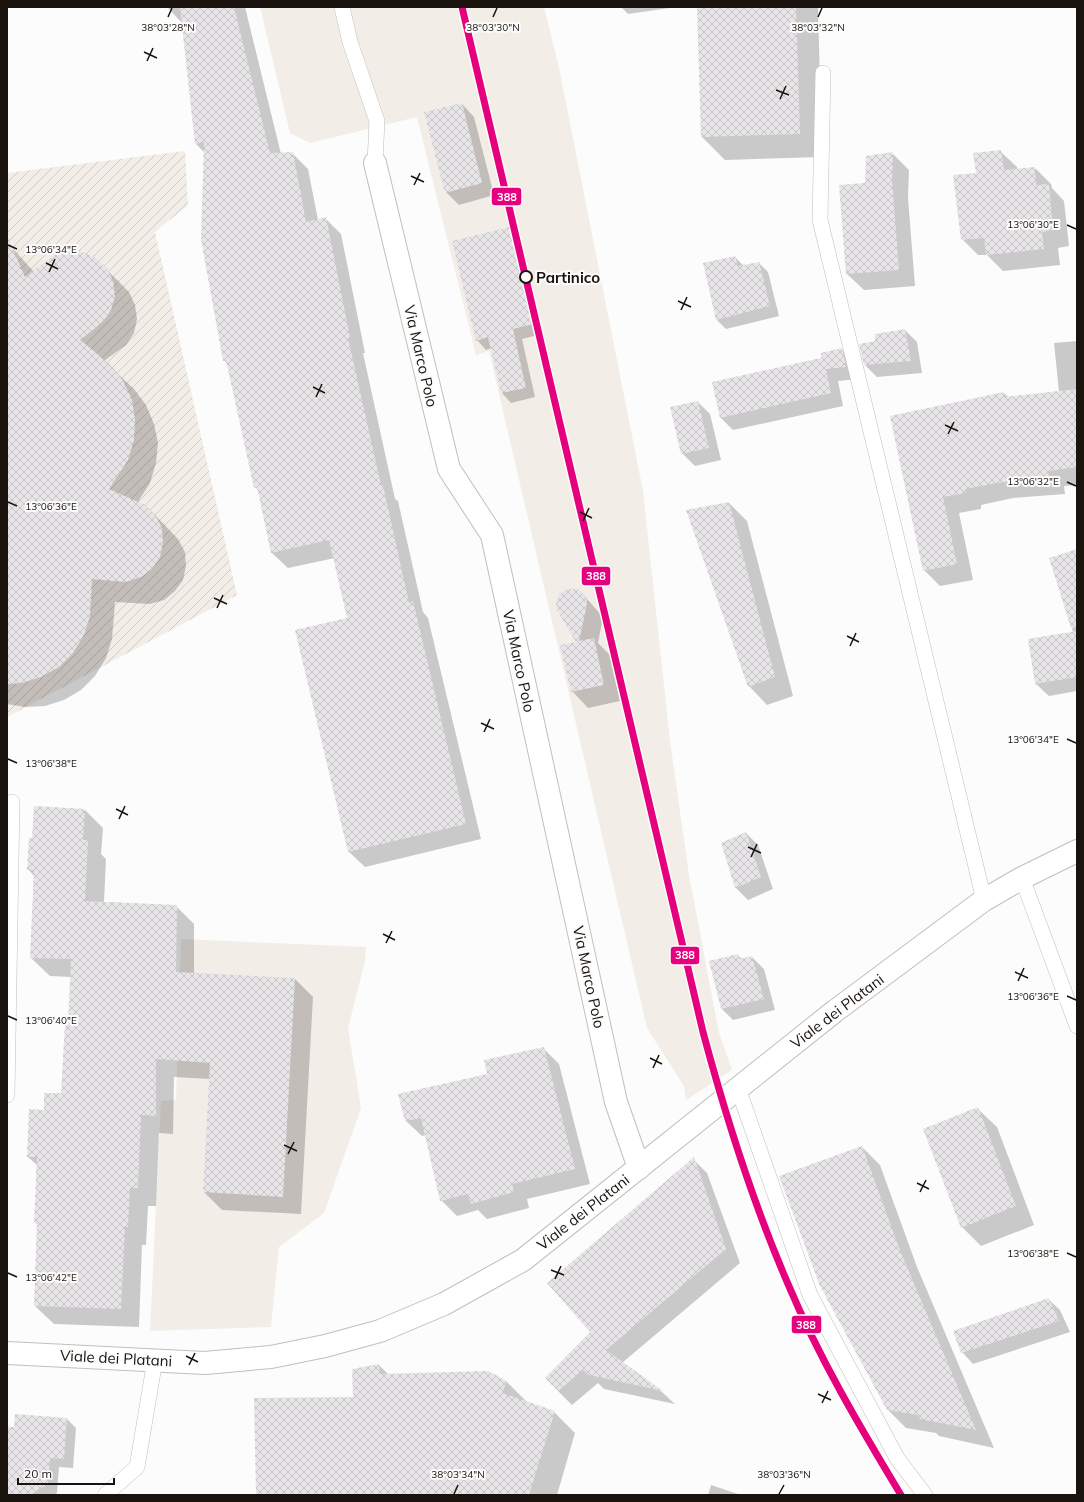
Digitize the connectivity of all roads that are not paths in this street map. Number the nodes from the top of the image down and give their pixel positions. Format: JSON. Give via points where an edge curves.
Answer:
{"nodes":[{"id":1,"x":342,"y":7,"type":"edge"},
{"id":2,"x":823,"y":74,"type":"dead end"},
{"id":3,"x":375,"y":163,"type":"joint"},
{"id":4,"x":12,"y":802,"type":"dead end"},
{"id":5,"x":1077,"y":851,"type":"edge"},
{"id":6,"x":1022,"y":878,"type":"junction"},
{"id":7,"x":984,"y":900,"type":"junction"},
{"id":8,"x":1077,"y":1026,"type":"edge"},
{"id":9,"x":738,"y":1088,"type":"junction"},
{"id":10,"x":7,"y":1095,"type":"edge"},
{"id":11,"x":639,"y":1168,"type":"junction"},
{"id":12,"x":7,"y":1353,"type":"edge"},
{"id":13,"x":155,"y":1360,"type":"junction"},
{"id":14,"x":105,"y":1495,"type":"edge"},
{"id":15,"x":925,"y":1495,"type":"edge"}],
"edges":[{"from":1,"to":3,"type":"lane","via":[[350,42],[377,121]]},
{"from":2,"to":7,"type":"lane","via":[[820,220]]},
{"from":3,"to":11,"type":"street","name":"Via Marco Polo","via":[[449,469],[492,535],[616,1102]]},
{"from":4,"to":10,"type":"lane"},
{"from":5,"to":6,"type":"street","name":"Viale dei Platani"},
{"from":6,"to":7,"type":"street","name":"Viale dei Platani"},
{"from":6,"to":8,"type":"lane"},
{"from":7,"to":9,"type":"street","name":"Viale dei Platani","via":[[835,1011]]},
{"from":9,"to":11,"type":"street","name":"Viale dei Platani"},
{"from":9,"to":15,"type":"lane","via":[[810,1295],[897,1458]]},
{"from":11,"to":13,"type":"street","name":"Viale dei Platani","via":[[523,1260],[444,1304],[380,1331],[325,1346],[271,1356],[205,1363]]},
{"from":12,"to":13,"type":"street","name":"Viale dei Platani"},
{"from":13,"to":14,"type":"lane","via":[[137,1466]]}]}
